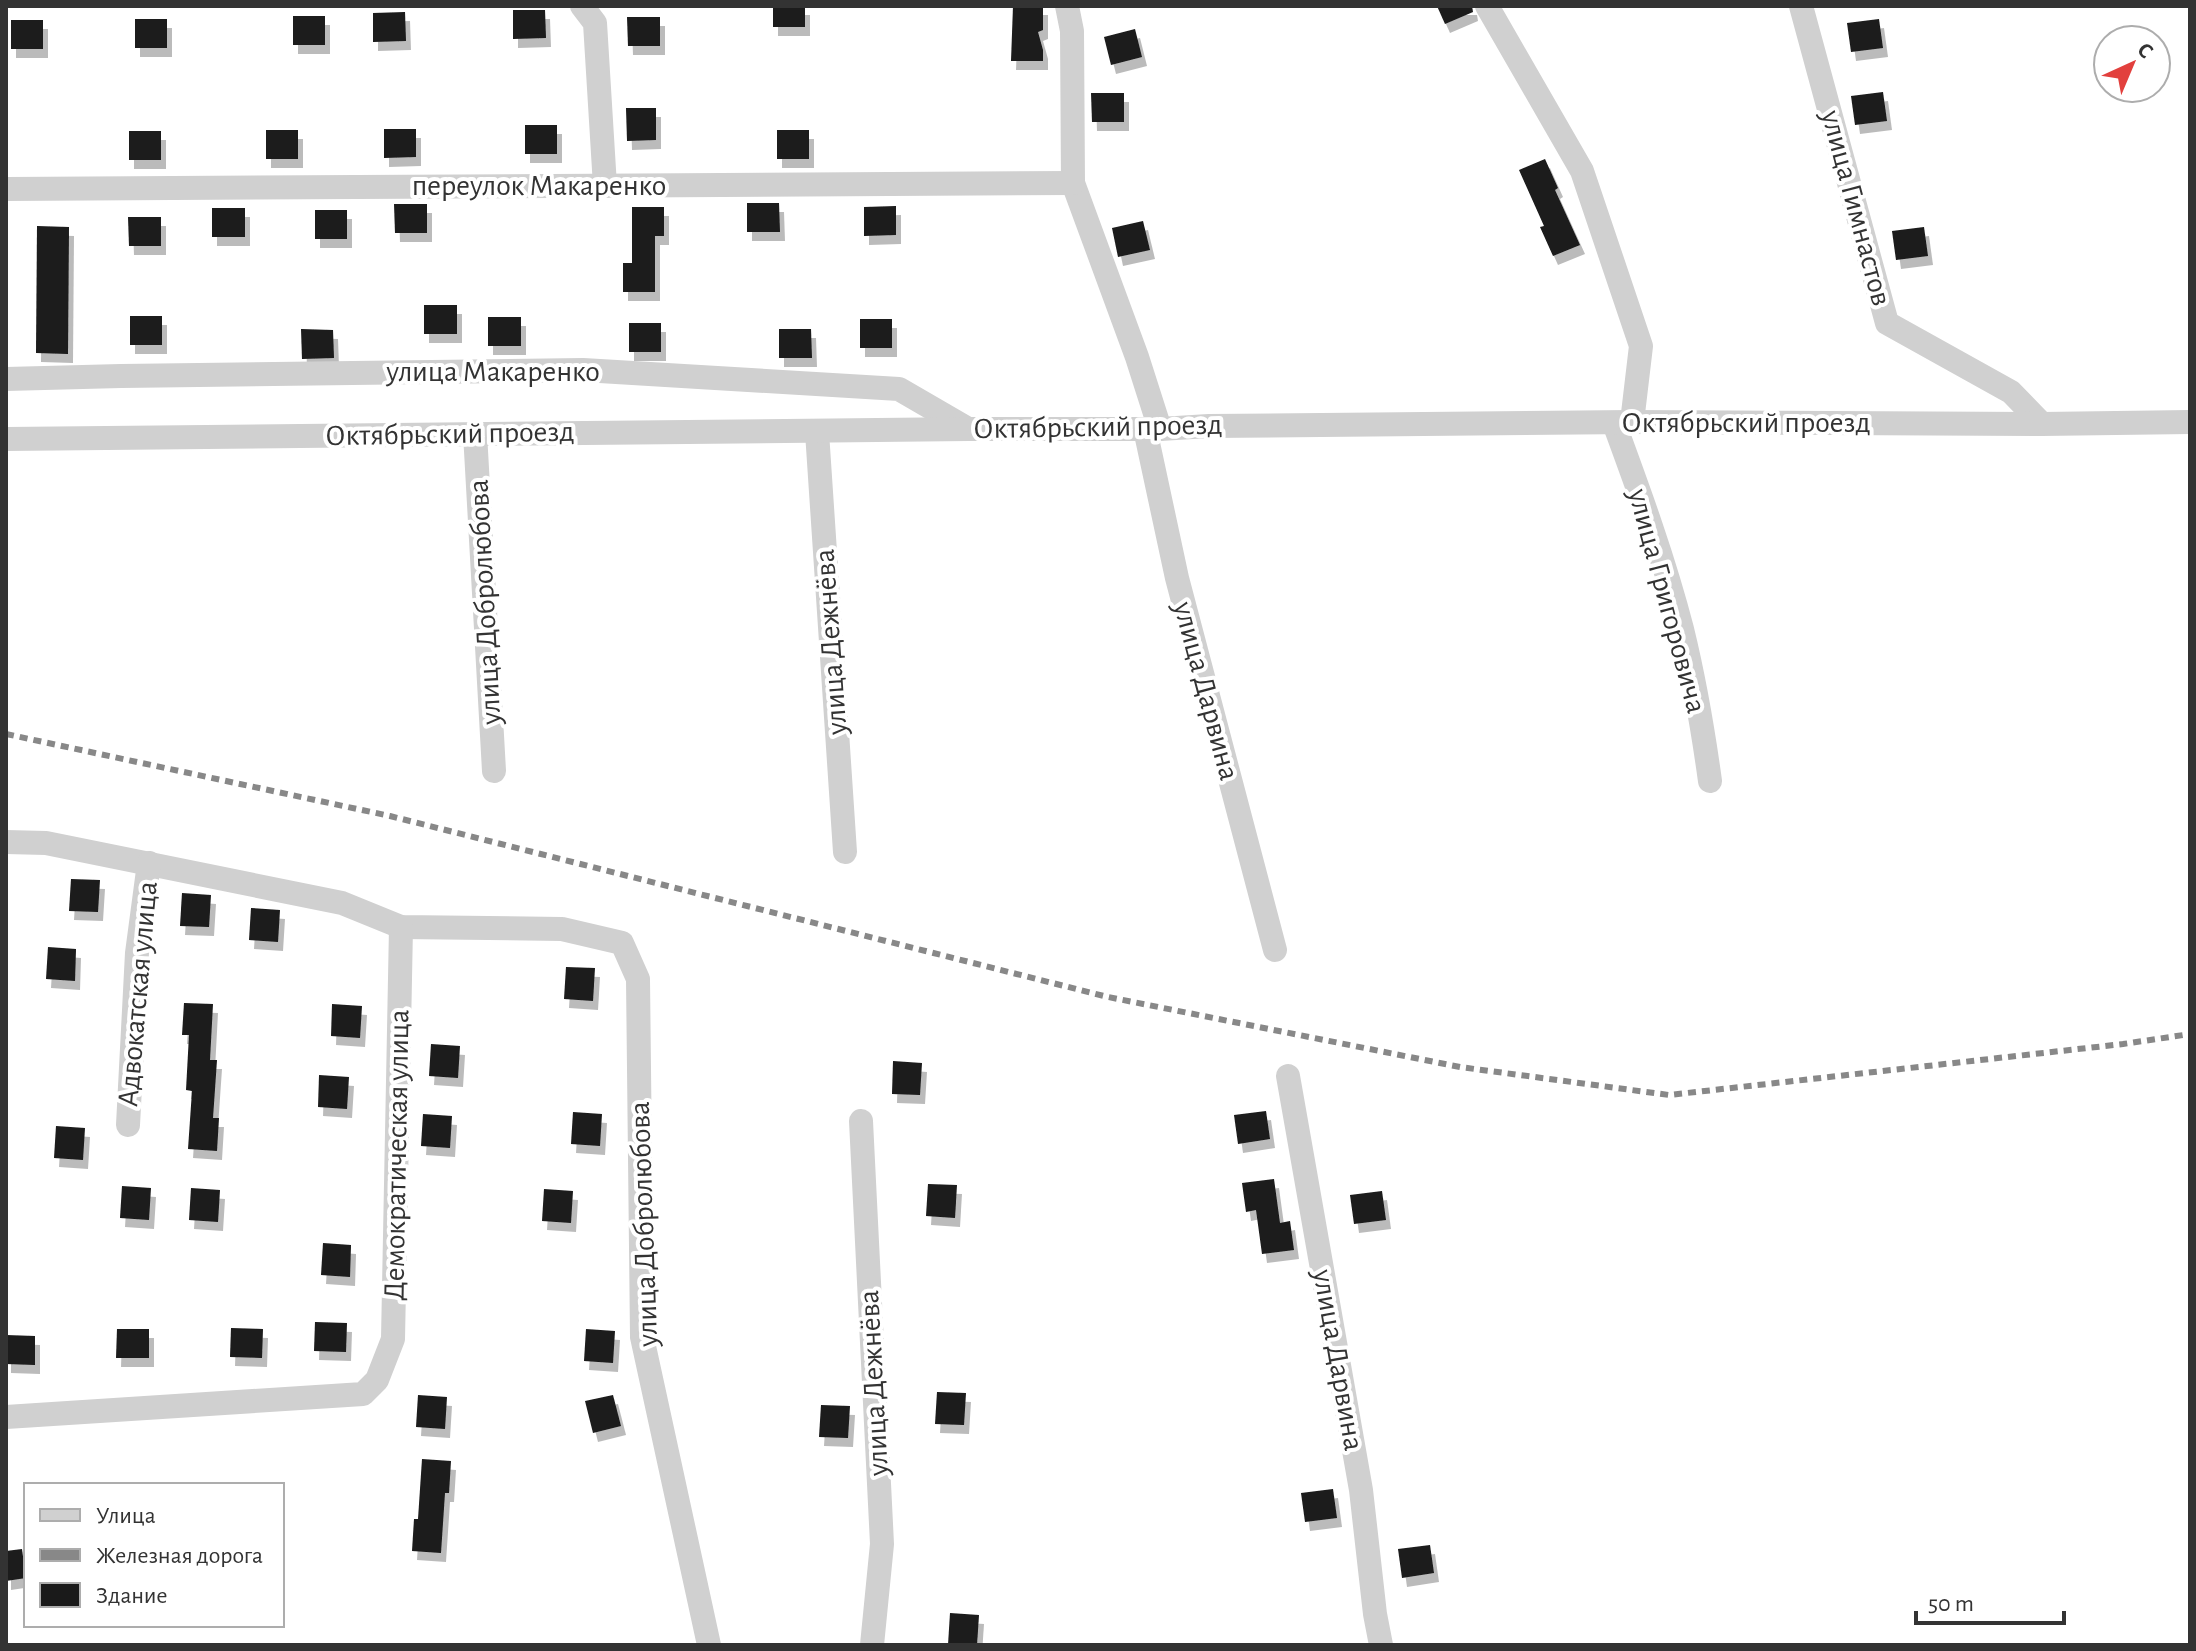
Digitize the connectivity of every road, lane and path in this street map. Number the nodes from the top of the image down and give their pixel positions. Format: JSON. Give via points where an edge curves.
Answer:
{"nodes":[{"id":1,"x":582,"y":6,"type":"edge"},
{"id":2,"x":1067,"y":6,"type":"edge"},
{"id":3,"x":1487,"y":6,"type":"edge"},
{"id":4,"x":1801,"y":6,"type":"edge"},
{"id":5,"x":1073,"y":183,"type":"junction"},
{"id":6,"x":605,"y":186,"type":"junction"},
{"id":7,"x":6,"y":189,"type":"edge"},
{"id":8,"x":6,"y":379,"type":"edge"},
{"id":9,"x":2190,"y":422,"type":"edge"},
{"id":10,"x":1623,"y":423,"type":"junction"},
{"id":11,"x":2042,"y":424,"type":"junction"},
{"id":12,"x":969,"y":429,"type":"junction"},
{"id":13,"x":1152,"y":429,"type":"junction"},
{"id":14,"x":817,"y":432,"type":"junction"},
{"id":15,"x":475,"y":433,"type":"junction"},
{"id":16,"x":6,"y":439,"type":"edge"},
{"id":17,"x":494,"y":771,"type":"dead end"},
{"id":18,"x":1710,"y":781,"type":"dead end"},
{"id":19,"x":6,"y":842,"type":"edge"},
{"id":20,"x":845,"y":852,"type":"dead end"},
{"id":21,"x":149,"y":863,"type":"junction"},
{"id":22,"x":401,"y":927,"type":"junction"},
{"id":23,"x":1275,"y":950,"type":"dead end"},
{"id":24,"x":1288,"y":1076,"type":"dead end"},
{"id":25,"x":861,"y":1121,"type":"dead end"},
{"id":26,"x":128,"y":1125,"type":"dead end"},
{"id":27,"x":6,"y":1417,"type":"edge"},
{"id":28,"x":709,"y":1645,"type":"edge"},
{"id":29,"x":872,"y":1645,"type":"edge"},
{"id":30,"x":1381,"y":1645,"type":"edge"}],
"edges":[{"from":1,"to":6,"type":"street","via":[[595,23]]},
{"from":2,"to":5,"type":"street","name":"улица Дарвина","via":[[1072,31]]},
{"from":3,"to":10,"type":"street","name":"улица Григоровича","via":[[1582,171],[1641,346]]},
{"from":4,"to":11,"type":"street","name":"улица Гимнастов","via":[[1887,323],[2011,392]]},
{"from":5,"to":6,"type":"street","name":"переулок Макаренко"},
{"from":5,"to":13,"type":"street","name":"улица Дарвина","via":[[1137,357]]},
{"from":6,"to":7,"type":"street","name":"переулок Макаренко"},
{"from":8,"to":12,"type":"street","name":"улица Макаренко","via":[[583,370],[899,389]]},
{"from":9,"to":11,"type":"street","name":"Октябрьский проезд"},
{"from":10,"to":11,"type":"street","name":"Октябрьский проезд"},
{"from":10,"to":13,"type":"street","name":"Октябрьский проезд"},
{"from":10,"to":18,"type":"street","name":"улица Григоровича","via":[[1682,629]]},
{"from":12,"to":13,"type":"street","name":"Октябрьский проезд"},
{"from":12,"to":14,"type":"street","name":"Октябрьский проезд"},
{"from":13,"to":23,"type":"street","name":"улица Дарвина","via":[[1177,578]]},
{"from":14,"to":15,"type":"street","name":"Октябрьский проезд"},
{"from":14,"to":20,"type":"street","name":"улица Дежнёва"},
{"from":15,"to":16,"type":"street","name":"Октябрьский проезд"},
{"from":15,"to":17,"type":"street","name":"улица Добролюбова"},
{"from":19,"to":21,"type":"street","via":[[46,843]]},
{"from":21,"to":22,"type":"street","via":[[342,903]]},
{"from":21,"to":26,"type":"street","name":"Адвокатская улица","via":[[137,953]]},
{"from":22,"to":27,"type":"street","name":"Демократическая улица","via":[[393,1339],[377,1380],[363,1394]]},
{"from":22,"to":28,"type":"street","name":"улица Добролюбова","via":[[562,929],[622,943],[638,979],[642,1337]]},
{"from":24,"to":30,"type":"street","name":"улица Дарвина","via":[[1361,1490]]},
{"from":25,"to":29,"type":"street","name":"улица Дежнёва","via":[[882,1544]]}]}
